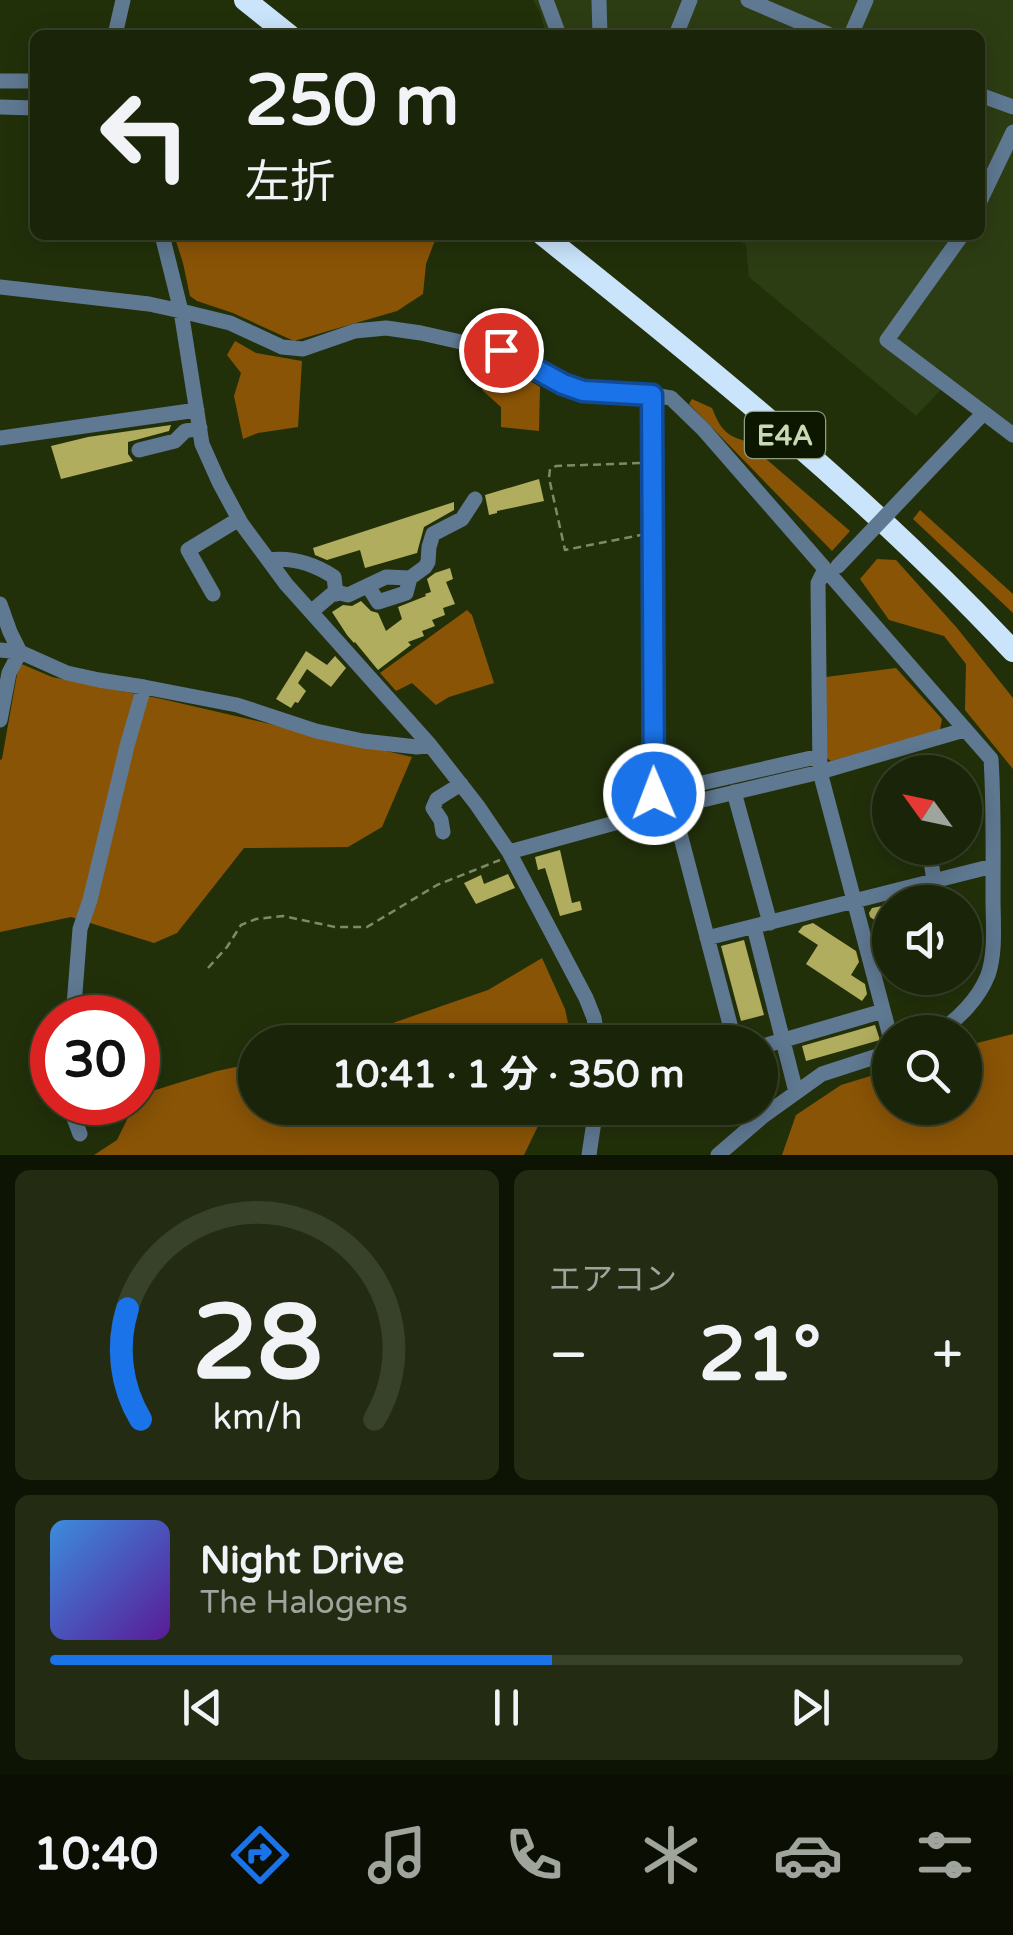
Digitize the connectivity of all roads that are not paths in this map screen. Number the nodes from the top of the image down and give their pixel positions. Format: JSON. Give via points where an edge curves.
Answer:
{"nodes":[{"id":1,"x":123,"y":0,"type":"edge"},
{"id":2,"x":245,"y":0,"type":"edge"},
{"id":3,"x":546,"y":0,"type":"edge"},
{"id":4,"x":599,"y":0,"type":"edge"},
{"id":5,"x":690,"y":0,"type":"edge"},
{"id":6,"x":748,"y":0,"type":"edge"},
{"id":7,"x":866,"y":0,"type":"edge"},
{"id":8,"x":115,"y":30,"type":"edge"},
{"id":9,"x":284,"y":30,"type":"edge"},
{"id":10,"x":557,"y":30,"type":"edge"},
{"id":11,"x":600,"y":30,"type":"edge"},
{"id":12,"x":678,"y":30,"type":"edge"},
{"id":13,"x":818,"y":30,"type":"edge"},
{"id":14,"x":853,"y":30,"type":"edge"},
{"id":15,"x":0,"y":80,"type":"edge"},
{"id":16,"x":30,"y":81,"type":"edge"},
{"id":17,"x":985,"y":97,"type":"edge"},
{"id":18,"x":0,"y":107,"type":"edge"},
{"id":19,"x":1013,"y":107,"type":"edge"},
{"id":20,"x":30,"y":108,"type":"edge"},
{"id":21,"x":1013,"y":132,"type":"edge"},
{"id":22,"x":985,"y":191,"type":"edge"},
{"id":23,"x":163,"y":240,"type":"edge"},
{"id":24,"x":549,"y":240,"type":"edge"},
{"id":25,"x":958,"y":240,"type":"edge"},
{"id":26,"x":0,"y":287,"type":"edge"},
{"id":27,"x":181,"y":311,"type":"junction"},
{"id":28,"x":652,"y":395,"type":"junction"},
{"id":29,"x":197,"y":410,"type":"junction"},
{"id":30,"x":979,"y":418,"type":"junction"},
{"id":31,"x":200,"y":428,"type":"junction"},
{"id":32,"x":1013,"y":435,"type":"edge"},
{"id":33,"x":0,"y":438,"type":"edge"},
{"id":34,"x":139,"y":450,"type":"dead end"},
{"id":35,"x":475,"y":500,"type":"dead end"},
{"id":36,"x":239,"y":519,"type":"junction"},
{"id":37,"x":269,"y":560,"type":"junction"},
{"id":38,"x":831,"y":570,"type":"junction"},
{"id":39,"x":386,"y":577,"type":"junction"},
{"id":40,"x":410,"y":578,"type":"junction"},
{"id":41,"x":368,"y":586,"type":"junction"},
{"id":42,"x":214,"y":594,"type":"dead end"},
{"id":43,"x":336,"y":594,"type":"junction"},
{"id":44,"x":391,"y":597,"type":"junction"},
{"id":45,"x":0,"y":604,"type":"edge"},
{"id":46,"x":311,"y":612,"type":"junction"},
{"id":47,"x":0,"y":650,"type":"edge"},
{"id":48,"x":1013,"y":650,"type":"edge"},
{"id":49,"x":20,"y":652,"type":"junction"},
{"id":50,"x":144,"y":687,"type":"junction"},
{"id":51,"x":0,"y":720,"type":"edge"},
{"id":52,"x":964,"y":730,"type":"junction"},
{"id":53,"x":430,"y":745,"type":"junction"},
{"id":54,"x":820,"y":764,"type":"junction"},
{"id":55,"x":461,"y":784,"type":"junction"},
{"id":56,"x":734,"y":792,"type":"junction"},
{"id":57,"x":654,"y":794,"type":"junction"},
{"id":58,"x":673,"y":807,"type":"junction"},
{"id":59,"x":654,"y":812,"type":"junction"},
{"id":60,"x":443,"y":832,"type":"dead end"},
{"id":61,"x":509,"y":852,"type":"junction"},
{"id":62,"x":932,"y":865,"type":"edge"},
{"id":63,"x":993,"y":866,"type":"junction"},
{"id":64,"x":934,"y":881,"type":"junction"},
{"id":65,"x":854,"y":901,"type":"junction"},
{"id":66,"x":762,"y":925,"type":"junction"},
{"id":67,"x":708,"y":938,"type":"junction"},
{"id":68,"x":75,"y":995,"type":"edge"},
{"id":69,"x":884,"y":1011,"type":"junction"},
{"id":70,"x":885,"y":1015,"type":"edge"},
{"id":71,"x":960,"y":1015,"type":"edge"},
{"id":72,"x":595,"y":1025,"type":"edge"},
{"id":73,"x":730,"y":1025,"type":"edge"},
{"id":74,"x":782,"y":1040,"type":"junction"},
{"id":75,"x":778,"y":1041,"type":"edge"},
{"id":76,"x":872,"y":1058,"type":"edge"},
{"id":77,"x":796,"y":1092,"type":"junction"},
{"id":78,"x":77,"y":1125,"type":"edge"},
{"id":79,"x":593,"y":1125,"type":"edge"},
{"id":80,"x":80,"y":1134,"type":"dead end"},
{"id":81,"x":589,"y":1155,"type":"edge"},
{"id":82,"x":718,"y":1155,"type":"edge"}],
"edges":[{"from":1,"to":8,"type":"street"},
{"from":2,"to":9,"type":"highway"},
{"from":3,"to":10,"type":"street"},
{"from":4,"to":11,"type":"street"},
{"from":5,"to":12,"type":"street"},
{"from":6,"to":13,"type":"street"},
{"from":7,"to":14,"type":"street"},
{"from":15,"to":16,"type":"street"},
{"from":17,"to":19,"type":"street"},
{"from":18,"to":20,"type":"street"},
{"from":21,"to":22,"type":"street"},
{"from":23,"to":27,"type":"street"},
{"from":24,"to":48,"type":"highway","number":"E4A","via":[[849,490]]},
{"from":25,"to":30,"type":"street","via":[[887,340]]},
{"from":26,"to":27,"type":"street"},
{"from":27,"to":28,"type":"street","via":[[230,323],[282,348],[303,349],[355,331],[420,334],[501,350],[583,391]]},
{"from":27,"to":29,"type":"street"},
{"from":28,"to":38,"type":"street","via":[[671,398]]},
{"from":28,"to":57,"type":"street"},
{"from":29,"to":31,"type":"street"},
{"from":29,"to":33,"type":"street"},
{"from":30,"to":32,"type":"street"},
{"from":30,"to":38,"type":"street","bridge":true},
{"from":31,"to":34,"type":"street"},
{"from":31,"to":36,"type":"street"},
{"from":35,"to":40,"type":"street","via":[[462,519],[432,534],[428,562]]},
{"from":36,"to":37,"type":"street"},
{"from":36,"to":42,"type":"street","via":[[188,550]]},
{"from":37,"to":43,"type":"street","via":[[296,560],[325,572],[334,578]]},
{"from":37,"to":46,"type":"street"},
{"from":38,"to":52,"type":"street"},
{"from":38,"to":54,"type":"street","via":[[818,583]]},
{"from":39,"to":40,"type":"street"},
{"from":39,"to":41,"type":"street"},
{"from":39,"to":44,"type":"street"},
{"from":40,"to":44,"type":"street","via":[[406,593]]},
{"from":41,"to":43,"type":"street"},
{"from":41,"to":44,"type":"street","via":[[378,602]]},
{"from":43,"to":46,"type":"street"},
{"from":45,"to":49,"type":"street"},
{"from":46,"to":53,"type":"street"},
{"from":47,"to":49,"type":"street"},
{"from":49,"to":50,"type":"street","via":[[67,672]]},
{"from":49,"to":51,"type":"street"},
{"from":50,"to":53,"type":"street","via":[[237,705],[348,738]]},
{"from":50,"to":68,"type":"street","via":[[80,930]]},
{"from":52,"to":54,"type":"street"},
{"from":52,"to":63,"type":"street","via":[[991,759]]},
{"from":53,"to":55,"type":"street"},
{"from":54,"to":56,"type":"street"},
{"from":54,"to":57,"type":"street"},
{"from":54,"to":65,"type":"street"},
{"from":55,"to":60,"type":"street","via":[[433,808]]},
{"from":55,"to":61,"type":"street"},
{"from":56,"to":58,"type":"street"},
{"from":56,"to":66,"type":"street"},
{"from":57,"to":59,"type":"street"},
{"from":58,"to":59,"type":"street"},
{"from":58,"to":67,"type":"street"},
{"from":59,"to":61,"type":"street"},
{"from":61,"to":72,"type":"street"},
{"from":62,"to":64,"type":"street"},
{"from":63,"to":64,"type":"street"},
{"from":63,"to":71,"type":"street","via":[[988,974]]},
{"from":64,"to":65,"type":"street"},
{"from":65,"to":66,"type":"street"},
{"from":65,"to":69,"type":"street"},
{"from":66,"to":67,"type":"street"},
{"from":66,"to":74,"type":"street"},
{"from":67,"to":73,"type":"street"},
{"from":69,"to":70,"type":"street"},
{"from":69,"to":74,"type":"street"},
{"from":74,"to":75,"type":"street"},
{"from":74,"to":77,"type":"street"},
{"from":76,"to":77,"type":"street","via":[[822,1074]]},
{"from":77,"to":82,"type":"street"},
{"from":78,"to":80,"type":"street"},
{"from":79,"to":81,"type":"street"}]}
